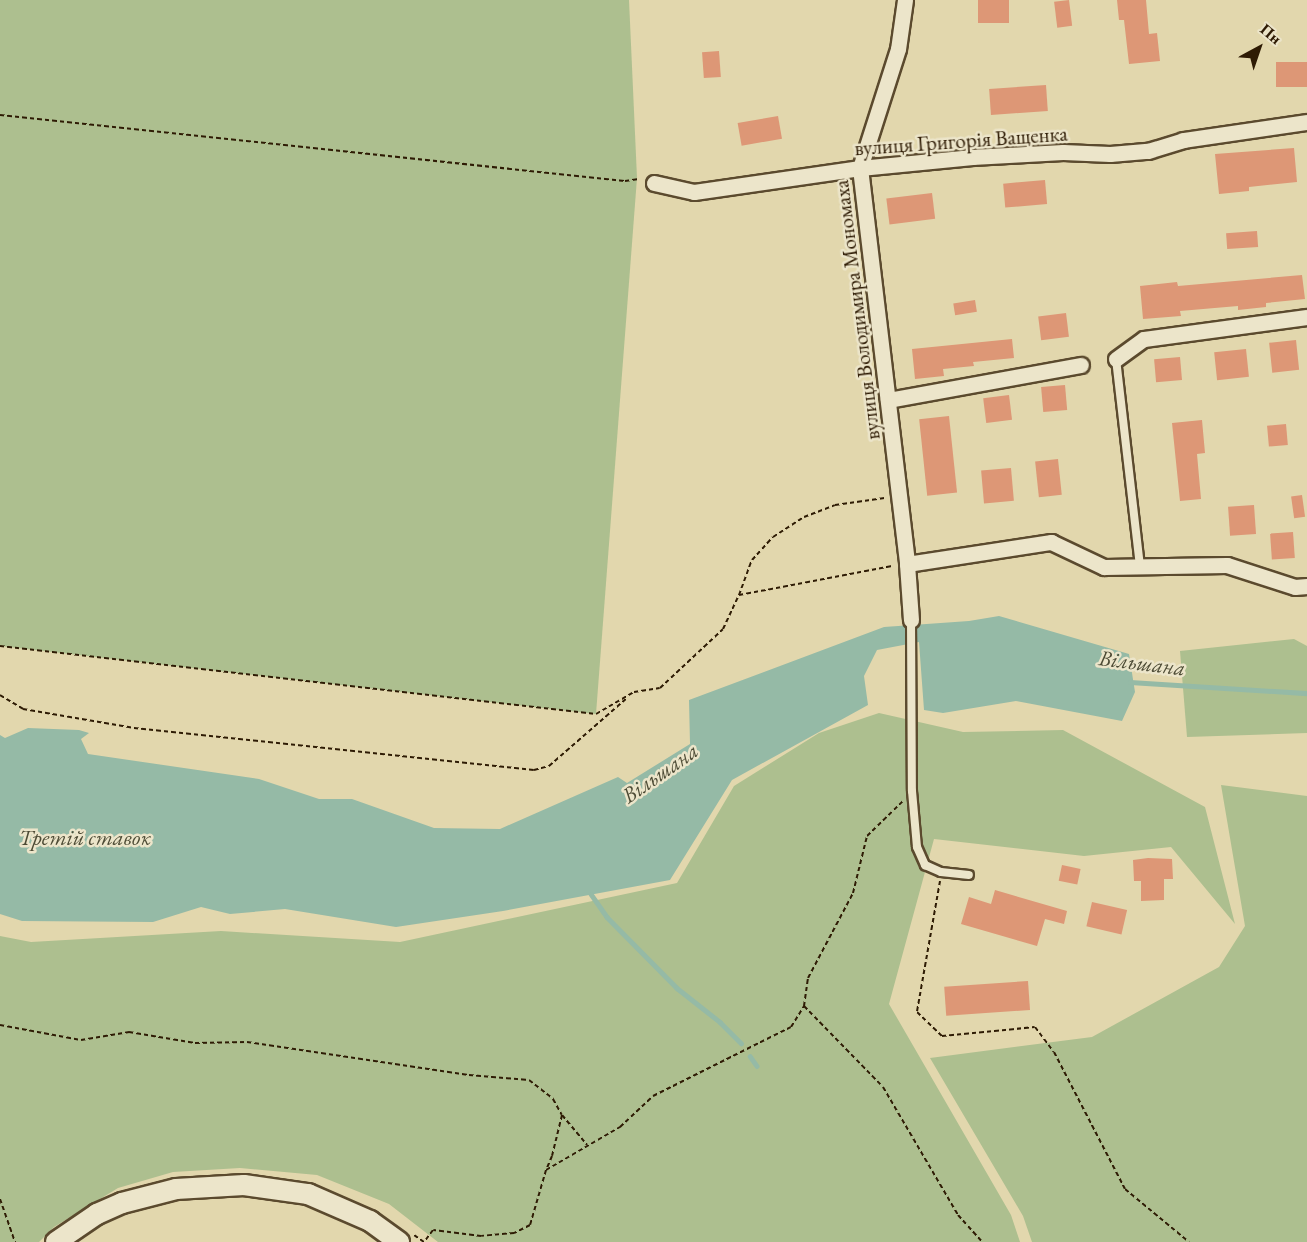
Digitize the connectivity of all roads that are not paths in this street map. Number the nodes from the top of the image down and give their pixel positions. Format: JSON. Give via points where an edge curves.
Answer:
{"nodes":[{"id":1,"x":905,"y":0,"type":"edge"},
{"id":2,"x":1307,"y":122,"type":"edge"},
{"id":3,"x":860,"y":168,"type":"junction"},
{"id":4,"x":654,"y":183,"type":"dead end"},
{"id":5,"x":1307,"y":317,"type":"edge"},
{"id":6,"x":1116,"y":359,"type":"joint"},
{"id":7,"x":1082,"y":365,"type":"dead end"},
{"id":8,"x":888,"y":400,"type":"junction"},
{"id":9,"x":908,"y":564,"type":"junction"},
{"id":10,"x":1140,"y":566,"type":"junction"},
{"id":11,"x":1307,"y":586,"type":"edge"},
{"id":12,"x":911,"y":620,"type":"joint"},
{"id":13,"x":969,"y":875,"type":"dead end"},
{"id":14,"x":56,"y":1242,"type":"edge"},
{"id":15,"x":399,"y":1242,"type":"edge"}],
"edges":[{"from":1,"to":3,"type":"street","name":"вулиця Володимира Мономаха","via":[[898,49]]},
{"from":2,"to":3,"type":"street","name":"вулиця Григорія Ващенка","via":[[1183,140],[1148,151],[972,156]]},
{"from":3,"to":4,"type":"street","name":"вулиця Григорія Ващенка","via":[[694,192]]},
{"from":3,"to":8,"type":"street","name":"вулиця Володимира Мономаха"},
{"from":5,"to":6,"type":"street","via":[[1144,339]]},
{"from":6,"to":10,"type":"lane"},
{"from":7,"to":8,"type":"street"},
{"from":8,"to":9,"type":"street","name":"вулиця Володимира Мономаха"},
{"from":9,"to":10,"type":"street","via":[[1051,542],[1104,567]]},
{"from":9,"to":12,"type":"street","name":"вулиця Володимира Мономаха"},
{"from":10,"to":11,"type":"street","via":[[1227,565],[1295,587]]},
{"from":12,"to":13,"type":"lane","via":[[912,791],[917,847],[925,865],[941,872]]},
{"from":14,"to":15,"type":"street","via":[[97,1214],[122,1203],[176,1189],[244,1185],[308,1194],[370,1221]]}]}
